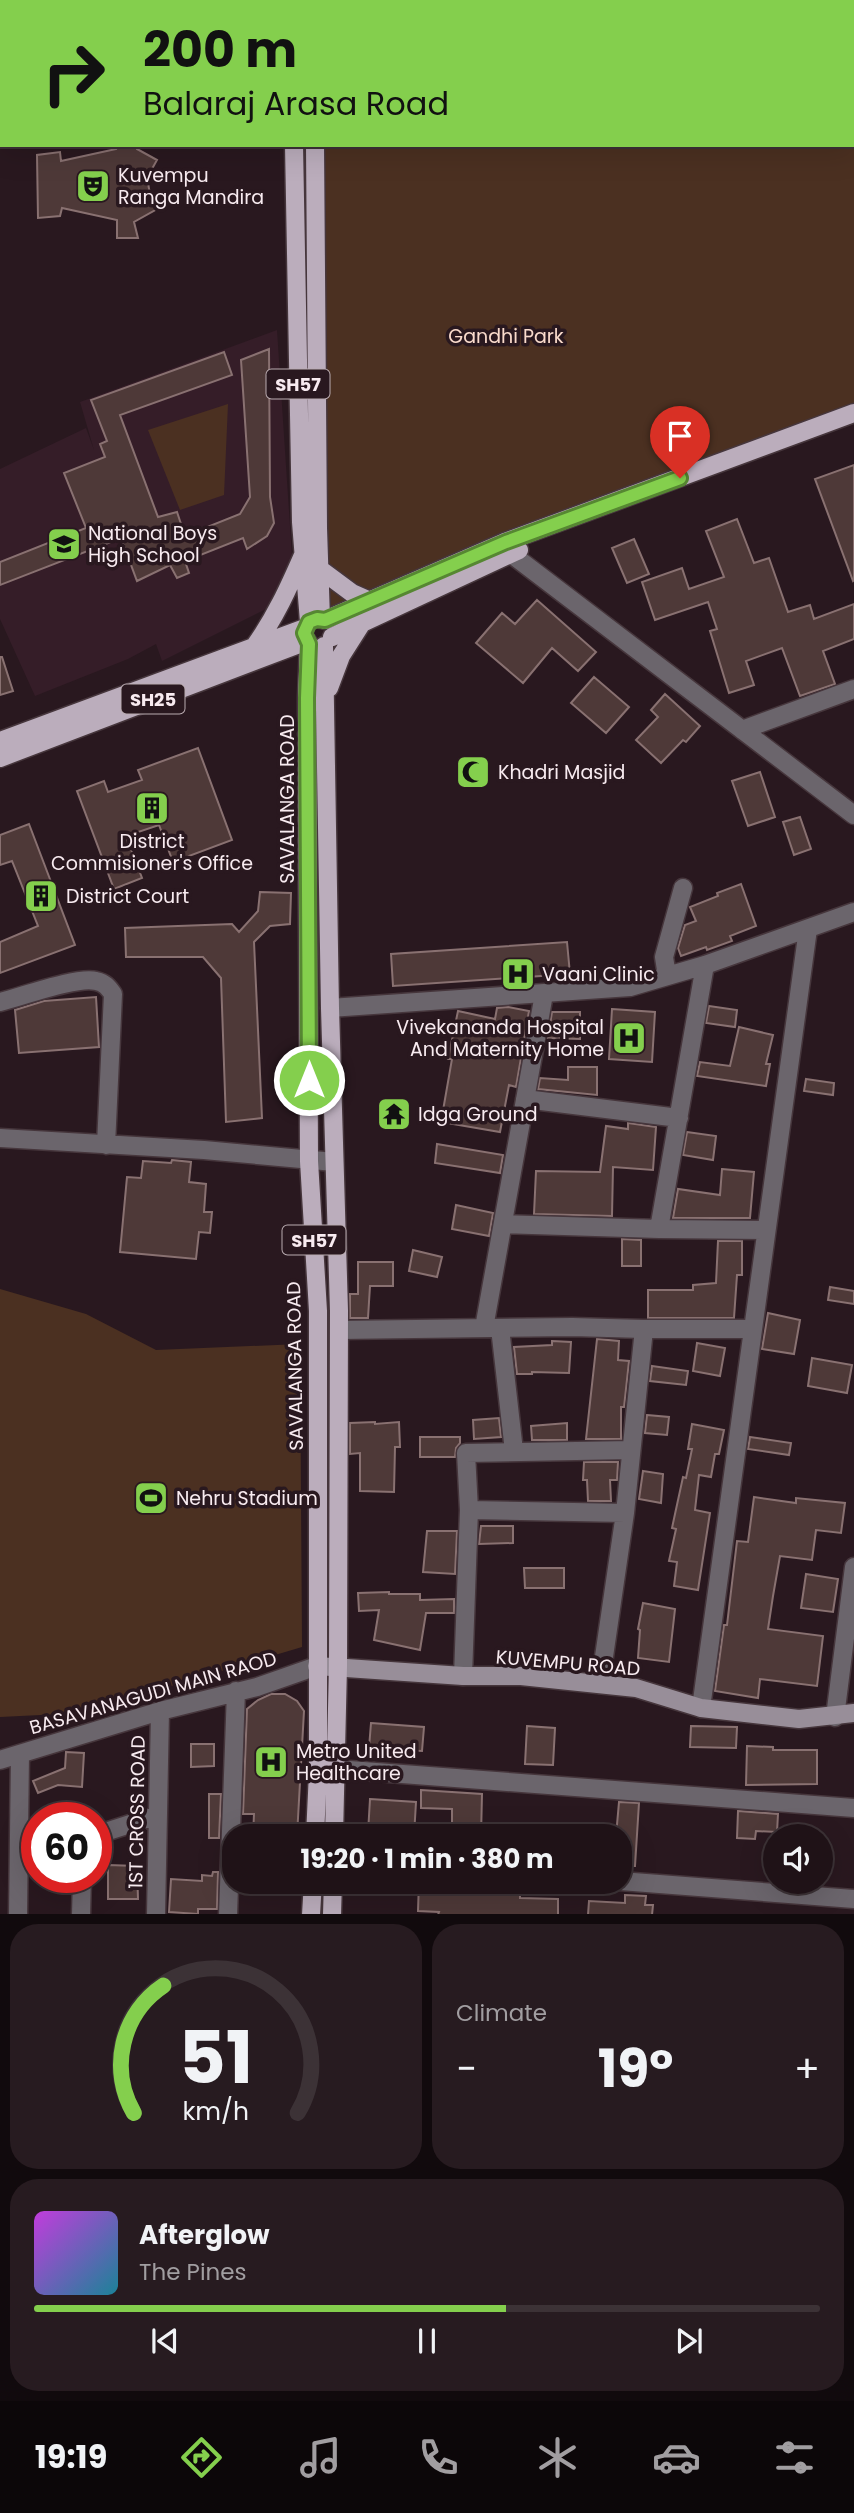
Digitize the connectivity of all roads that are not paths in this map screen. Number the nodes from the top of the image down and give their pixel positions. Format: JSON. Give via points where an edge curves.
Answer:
{"nodes":[{"id":1,"x":293,"y":147,"type":"edge"},
{"id":2,"x":315,"y":147,"type":"edge"},
{"id":3,"x":854,"y":414,"type":"edge"},
{"id":4,"x":854,"y":426,"type":"edge"},
{"id":5,"x":508,"y":548,"type":"junction"},
{"id":6,"x":304,"y":552,"type":"junction"},
{"id":7,"x":321,"y":570,"type":"junction"},
{"id":8,"x":370,"y":601,"type":"junction"},
{"id":9,"x":362,"y":623,"type":"junction"},
{"id":10,"x":317,"y":632,"type":"junction"},
{"id":11,"x":254,"y":647,"type":"junction"},
{"id":12,"x":854,"y":689,"type":"edge"},
{"id":13,"x":324,"y":704,"type":"junction"},
{"id":14,"x":742,"y":730,"type":"junction"},
{"id":15,"x":0,"y":741,"type":"edge"},
{"id":16,"x":0,"y":758,"type":"edge"},
{"id":17,"x":854,"y":815,"type":"edge"},
{"id":18,"x":683,"y":888,"type":"dead end"},
{"id":19,"x":854,"y":912,"type":"edge"},
{"id":20,"x":808,"y":929,"type":"junction"},
{"id":21,"x":705,"y":965,"type":"junction"},
{"id":22,"x":667,"y":976,"type":"junction"},
{"id":23,"x":544,"y":994,"type":"junction"},
{"id":24,"x":0,"y":1002,"type":"edge"},
{"id":25,"x":330,"y":1008,"type":"junction"},
{"id":26,"x":525,"y":1099,"type":"junction"},
{"id":27,"x":679,"y":1118,"type":"junction"},
{"id":28,"x":0,"y":1138,"type":"edge"},
{"id":29,"x":106,"y":1144,"type":"junction"},
{"id":30,"x":309,"y":1161,"type":"junction"},
{"id":31,"x":334,"y":1162,"type":"junction"},
{"id":32,"x":503,"y":1224,"type":"junction"},
{"id":33,"x":659,"y":1229,"type":"junction"},
{"id":34,"x":766,"y":1230,"type":"junction"},
{"id":35,"x":492,"y":1328,"type":"junction"},
{"id":36,"x":644,"y":1329,"type":"junction"},
{"id":37,"x":753,"y":1329,"type":"junction"},
{"id":38,"x":339,"y":1330,"type":"junction"},
{"id":39,"x":631,"y":1450,"type":"junction"},
{"id":40,"x":514,"y":1451,"type":"junction"},
{"id":41,"x":469,"y":1510,"type":"junction"},
{"id":42,"x":625,"y":1513,"type":"junction"},
{"id":43,"x":854,"y":1567,"type":"edge"},
{"id":44,"x":317,"y":1665,"type":"junction"},
{"id":45,"x":338,"y":1666,"type":"junction"},
{"id":46,"x":463,"y":1676,"type":"junction"},
{"id":47,"x":600,"y":1684,"type":"junction"},
{"id":48,"x":236,"y":1691,"type":"junction"},
{"id":49,"x":701,"y":1708,"type":"junction"},
{"id":50,"x":160,"y":1711,"type":"junction"},
{"id":51,"x":854,"y":1713,"type":"edge"},
{"id":52,"x":835,"y":1717,"type":"junction"},
{"id":53,"x":20,"y":1754,"type":"junction"},
{"id":54,"x":0,"y":1760,"type":"edge"},
{"id":55,"x":336,"y":1769,"type":"junction"},
{"id":56,"x":854,"y":1808,"type":"edge"},
{"id":57,"x":158,"y":1815,"type":"junction"},
{"id":58,"x":316,"y":1824,"type":"edge"},
{"id":59,"x":334,"y":1824,"type":"edge"},
{"id":60,"x":112,"y":1830,"type":"edge"},
{"id":61,"x":632,"y":1882,"type":"edge"},
{"id":62,"x":82,"y":1893,"type":"edge"},
{"id":63,"x":312,"y":1894,"type":"edge"},
{"id":64,"x":332,"y":1894,"type":"edge"},
{"id":65,"x":854,"y":1899,"type":"edge"},
{"id":66,"x":18,"y":1914,"type":"edge"},
{"id":67,"x":81,"y":1914,"type":"edge"},
{"id":68,"x":156,"y":1914,"type":"edge"},
{"id":69,"x":228,"y":1914,"type":"edge"},
{"id":70,"x":311,"y":1914,"type":"edge"},
{"id":71,"x":332,"y":1914,"type":"edge"}],
"edges":[{"from":1,"to":6,"type":"main road","name":"SAVALANGA ROAD","number":"SH57"},
{"from":2,"to":7,"type":"main road","name":"SAVALANGA ROAD","number":"SH57"},
{"from":3,"to":5,"type":"main road"},
{"from":4,"to":5,"type":"main road"},
{"from":5,"to":8,"type":"main road"},
{"from":5,"to":9,"type":"main road"},
{"from":5,"to":14,"type":"street"},
{"from":6,"to":10,"type":"main road","name":"SAVALANGA ROAD","number":"SH57"},
{"from":6,"to":11,"type":"main road","via":[[279,608]]},
{"from":7,"to":8,"type":"main road"},
{"from":7,"to":10,"type":"main road","name":"SAVALANGA ROAD","number":"SH57"},
{"from":8,"to":10,"type":"main road"},
{"from":9,"to":10,"type":"main road"},
{"from":9,"to":13,"type":"main road","via":[[337,665]]},
{"from":10,"to":11,"type":"main road","number":"SH25"},
{"from":10,"to":13,"type":"main road","name":"SAVALANGA ROAD","number":"SH57"},
{"from":10,"to":16,"type":"main road","number":"SH25"},
{"from":10,"to":30,"type":"main road","name":"SAVALANGA ROAD","number":"SH57","via":[[307,698]]},
{"from":11,"to":15,"type":"main road","number":"SH25"},
{"from":12,"to":14,"type":"street"},
{"from":13,"to":25,"type":"main road","name":"SAVALANGA ROAD","number":"SH57"},
{"from":14,"to":17,"type":"street"},
{"from":18,"to":22,"type":"street","via":[[664,957]]},
{"from":19,"to":20,"type":"street"},
{"from":20,"to":21,"type":"street"},
{"from":20,"to":34,"type":"street"},
{"from":21,"to":22,"type":"street"},
{"from":21,"to":27,"type":"street"},
{"from":22,"to":23,"type":"street","via":[[630,987]]},
{"from":23,"to":25,"type":"street"},
{"from":23,"to":26,"type":"street"},
{"from":24,"to":29,"type":"street","via":[[79,981],[94,980],[113,994]]},
{"from":25,"to":31,"type":"main road","name":"SAVALANGA ROAD","number":"SH57"},
{"from":26,"to":27,"type":"street"},
{"from":26,"to":32,"type":"street"},
{"from":27,"to":33,"type":"street"},
{"from":28,"to":29,"type":"street"},
{"from":29,"to":30,"type":"street"},
{"from":30,"to":31,"type":"street"},
{"from":30,"to":44,"type":"main road","name":"SAVALANGA ROAD","number":"SH57","via":[[318,1311]]},
{"from":31,"to":38,"type":"main road","name":"SAVALANGA ROAD","number":"SH57"},
{"from":32,"to":33,"type":"street"},
{"from":32,"to":35,"type":"street"},
{"from":33,"to":34,"type":"street"},
{"from":34,"to":37,"type":"street"},
{"from":35,"to":36,"type":"street"},
{"from":35,"to":38,"type":"street"},
{"from":35,"to":40,"type":"street"},
{"from":36,"to":37,"type":"street"},
{"from":36,"to":39,"type":"street"},
{"from":37,"to":49,"type":"street"},
{"from":38,"to":45,"type":"main road","name":"SAVALANGA ROAD","number":"SH57"},
{"from":39,"to":40,"type":"street"},
{"from":39,"to":42,"type":"street"},
{"from":40,"to":41,"type":"street","via":[[466,1454]]},
{"from":41,"to":42,"type":"street"},
{"from":41,"to":46,"type":"street"},
{"from":42,"to":47,"type":"street"},
{"from":43,"to":52,"type":"street"},
{"from":44,"to":45,"type":"main road","name":"KUVEMPU ROAD"},
{"from":44,"to":48,"type":"street","name":"BASAVANAGUDI MAIN RAOD"},
{"from":44,"to":58,"type":"main road","name":"SAVALANGA ROAD","number":"SH57"},
{"from":45,"to":46,"type":"main road","name":"KUVEMPU ROAD"},
{"from":45,"to":55,"type":"main road","name":"SAVALANGA ROAD","number":"SH57"},
{"from":46,"to":47,"type":"main road","name":"KUVEMPU ROAD"},
{"from":47,"to":49,"type":"main road","name":"KUVEMPU ROAD","via":[[636,1688]]},
{"from":48,"to":50,"type":"street","name":"BASAVANAGUDI MAIN RAOD"},
{"from":48,"to":69,"type":"street"},
{"from":49,"to":52,"type":"main road","name":"KUVEMPU ROAD","via":[[799,1719]]},
{"from":50,"to":53,"type":"street","name":"BASAVANAGUDI MAIN RAOD"},
{"from":50,"to":57,"type":"street","name":"1ST CROSS ROAD"},
{"from":51,"to":52,"type":"main road","name":"KUVEMPU ROAD"},
{"from":53,"to":54,"type":"street","name":"BASAVANAGUDI MAIN RAOD"},
{"from":53,"to":66,"type":"street"},
{"from":55,"to":56,"type":"street"},
{"from":55,"to":59,"type":"main road","name":"SAVALANGA ROAD","number":"SH57"},
{"from":57,"to":60,"type":"street"},
{"from":57,"to":68,"type":"street","name":"1ST CROSS ROAD"},
{"from":61,"to":65,"type":"street"},
{"from":62,"to":67,"type":"street"},
{"from":63,"to":70,"type":"main road"},
{"from":64,"to":71,"type":"main road"}]}
